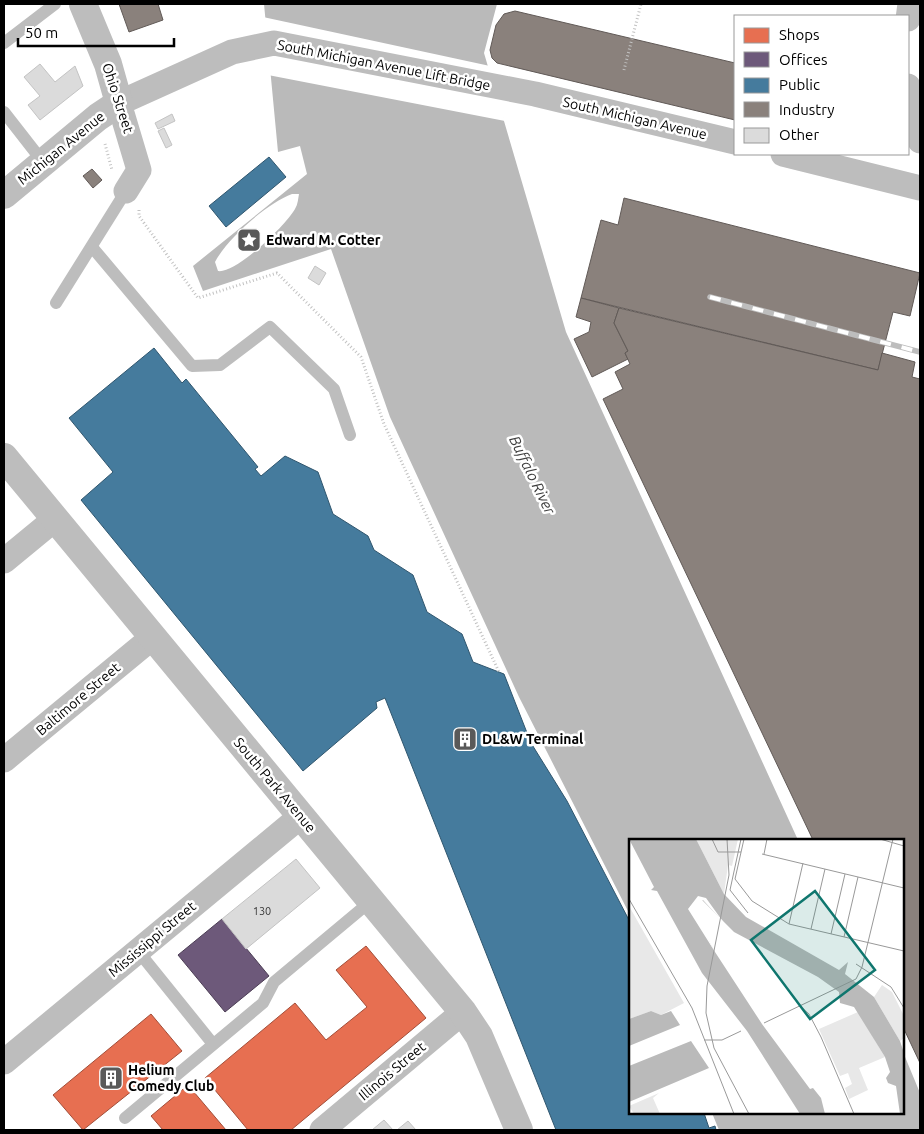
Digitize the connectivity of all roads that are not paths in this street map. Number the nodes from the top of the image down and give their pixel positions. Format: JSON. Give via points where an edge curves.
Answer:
{"nodes":[{"id":1,"x":55,"y":4,"type":"edge"},
{"id":2,"x":83,"y":4,"type":"edge"},
{"id":3,"x":4,"y":43,"type":"edge"},
{"id":4,"x":909,"y":91,"type":"edge"},
{"id":5,"x":535,"y":94,"type":"joint"},
{"id":6,"x":119,"y":103,"type":"junction"},
{"id":7,"x":4,"y":112,"type":"edge"},
{"id":8,"x":920,"y":141,"type":"edge"},
{"id":9,"x":734,"y":142,"type":"edge"},
{"id":10,"x":787,"y":155,"type":"edge"},
{"id":11,"x":43,"y":162,"type":"junction"},
{"id":12,"x":920,"y":188,"type":"edge"},
{"id":13,"x":126,"y":191,"type":"joint"},
{"id":14,"x":4,"y":195,"type":"edge"},
{"id":15,"x":92,"y":246,"type":"junction"},
{"id":16,"x":56,"y":303,"type":"dead end"},
{"id":17,"x":350,"y":435,"type":"dead end"},
{"id":18,"x":4,"y":457,"type":"edge"},
{"id":19,"x":54,"y":519,"type":"junction"},
{"id":20,"x":4,"y":561,"type":"edge"},
{"id":21,"x":152,"y":637,"type":"junction"},
{"id":22,"x":4,"y":760,"type":"edge"},
{"id":23,"x":300,"y":816,"type":"junction"},
{"id":24,"x":371,"y":901,"type":"junction"},
{"id":25,"x":138,"y":951,"type":"junction"},
{"id":26,"x":463,"y":1012,"type":"junction"},
{"id":27,"x":213,"y":1044,"type":"junction"},
{"id":28,"x":4,"y":1062,"type":"edge"},
{"id":29,"x":125,"y":1118,"type":"dead end"},
{"id":30,"x":322,"y":1130,"type":"edge"},
{"id":31,"x":519,"y":1130,"type":"edge"}],
"edges":[{"from":1,"to":3,"type":"lane"},
{"from":2,"to":6,"type":"street","name":"Ohio Street","via":[[108,64]]},
{"from":4,"to":8,"type":"street"},
{"from":5,"to":6,"type":"street","name":"South Michigan Avenue Lift Bridge","via":[[274,43],[232,52]]},
{"from":5,"to":9,"type":"street","name":"South Michigan Avenue"},
{"from":6,"to":11,"type":"street","name":"Michigan Avenue"},
{"from":6,"to":13,"type":"street","name":"Ohio Street","via":[[139,170]]},
{"from":7,"to":11,"type":"lane"},
{"from":10,"to":12,"type":"street"},
{"from":11,"to":14,"type":"street","name":"Michigan Avenue"},
{"from":13,"to":15,"type":"lane"},
{"from":15,"to":16,"type":"lane"},
{"from":15,"to":17,"type":"lane","via":[[192,366],[220,365],[270,327],[334,389]]},
{"from":18,"to":19,"type":"street","name":"South Park Avenue"},
{"from":19,"to":20,"type":"street"},
{"from":19,"to":21,"type":"street","name":"South Park Avenue"},
{"from":21,"to":22,"type":"street","name":"Baltimore Street"},
{"from":21,"to":23,"type":"street","name":"South Park Avenue"},
{"from":23,"to":24,"type":"street","name":"South Park Avenue"},
{"from":23,"to":25,"type":"street","name":"Mississippi Street"},
{"from":24,"to":26,"type":"street","name":"South Park Avenue"},
{"from":24,"to":27,"type":"lane","via":[[274,982],[263,1003]]},
{"from":25,"to":27,"type":"lane"},
{"from":25,"to":28,"type":"street","name":"Mississippi Street"},
{"from":26,"to":30,"type":"street","name":"Illinois Street"},
{"from":26,"to":31,"type":"street","name":"South Park Avenue","via":[[479,1036]]},
{"from":27,"to":29,"type":"lane"}]}
